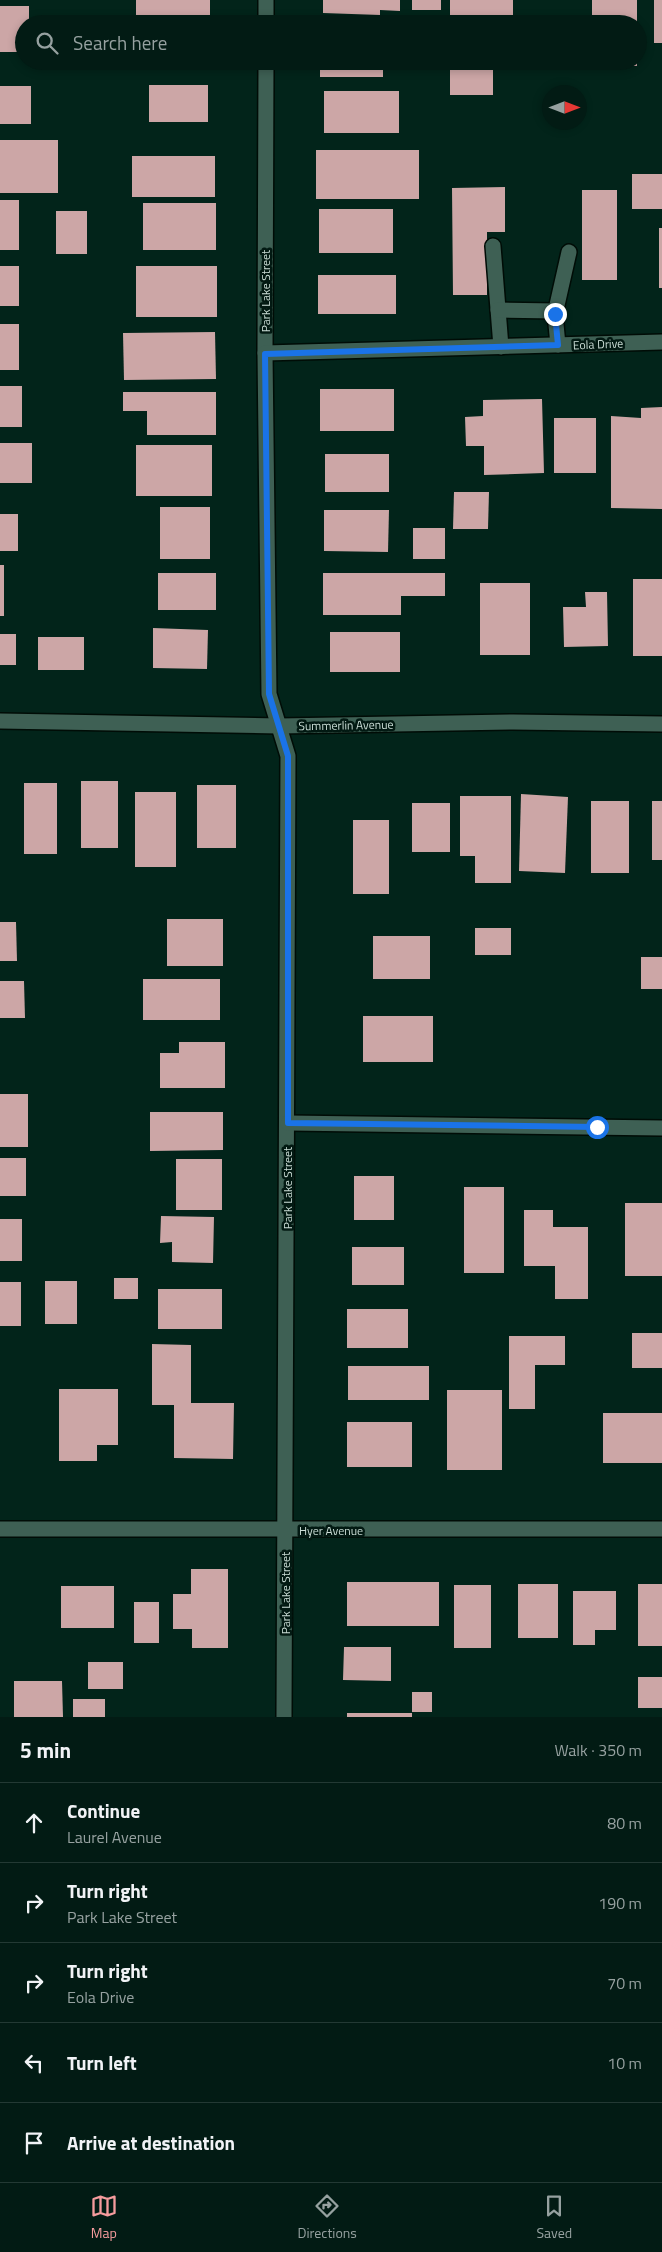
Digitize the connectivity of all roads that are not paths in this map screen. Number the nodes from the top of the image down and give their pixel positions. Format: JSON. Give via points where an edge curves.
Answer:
{"nodes":[{"id":1,"x":266,"y":0,"type":"edge"},
{"id":2,"x":266,"y":15,"type":"edge"},
{"id":3,"x":266,"y":70,"type":"edge"},
{"id":4,"x":493,"y":246,"type":"dead end"},
{"id":5,"x":569,"y":252,"type":"dead end"},
{"id":6,"x":498,"y":310,"type":"junction"},
{"id":7,"x":556,"y":311,"type":"junction"},
{"id":8,"x":662,"y":342,"type":"edge"},
{"id":9,"x":558,"y":345,"type":"junction"},
{"id":10,"x":501,"y":347,"type":"junction"},
{"id":11,"x":265,"y":354,"type":"junction"},
{"id":12,"x":0,"y":721,"type":"edge"},
{"id":13,"x":662,"y":724,"type":"edge"},
{"id":14,"x":279,"y":726,"type":"junction"},
{"id":15,"x":288,"y":1123,"type":"junction"},
{"id":16,"x":662,"y":1128,"type":"edge"},
{"id":17,"x":0,"y":1529,"type":"edge"},
{"id":18,"x":662,"y":1529,"type":"edge"},
{"id":19,"x":285,"y":1530,"type":"junction"},
{"id":20,"x":284,"y":1717,"type":"edge"}],
"edges":[{"from":1,"to":2,"type":"street"},
{"from":3,"to":11,"type":"street","name":"Park Lake Street"},
{"from":4,"to":6,"type":"street"},
{"from":5,"to":7,"type":"street"},
{"from":6,"to":7,"type":"street"},
{"from":6,"to":10,"type":"street"},
{"from":7,"to":9,"type":"street"},
{"from":8,"to":9,"type":"street","name":"Eola Drive"},
{"from":9,"to":10,"type":"street","name":"Eola Drive"},
{"from":10,"to":11,"type":"street","name":"Eola Drive"},
{"from":11,"to":14,"type":"street","name":"Park Lake Street","via":[[269,694]]},
{"from":12,"to":14,"type":"street","name":"Summerlin Avenue"},
{"from":13,"to":14,"type":"street","name":"Summerlin Avenue","via":[[513,722]]},
{"from":14,"to":15,"type":"street","name":"Park Lake Street","via":[[288,756]]},
{"from":15,"to":16,"type":"street"},
{"from":15,"to":19,"type":"street","name":"Park Lake Street"},
{"from":17,"to":19,"type":"street","name":"Hyer Avenue"},
{"from":18,"to":19,"type":"street","name":"Hyer Avenue"},
{"from":19,"to":20,"type":"street","name":"Park Lake Street"}]}
